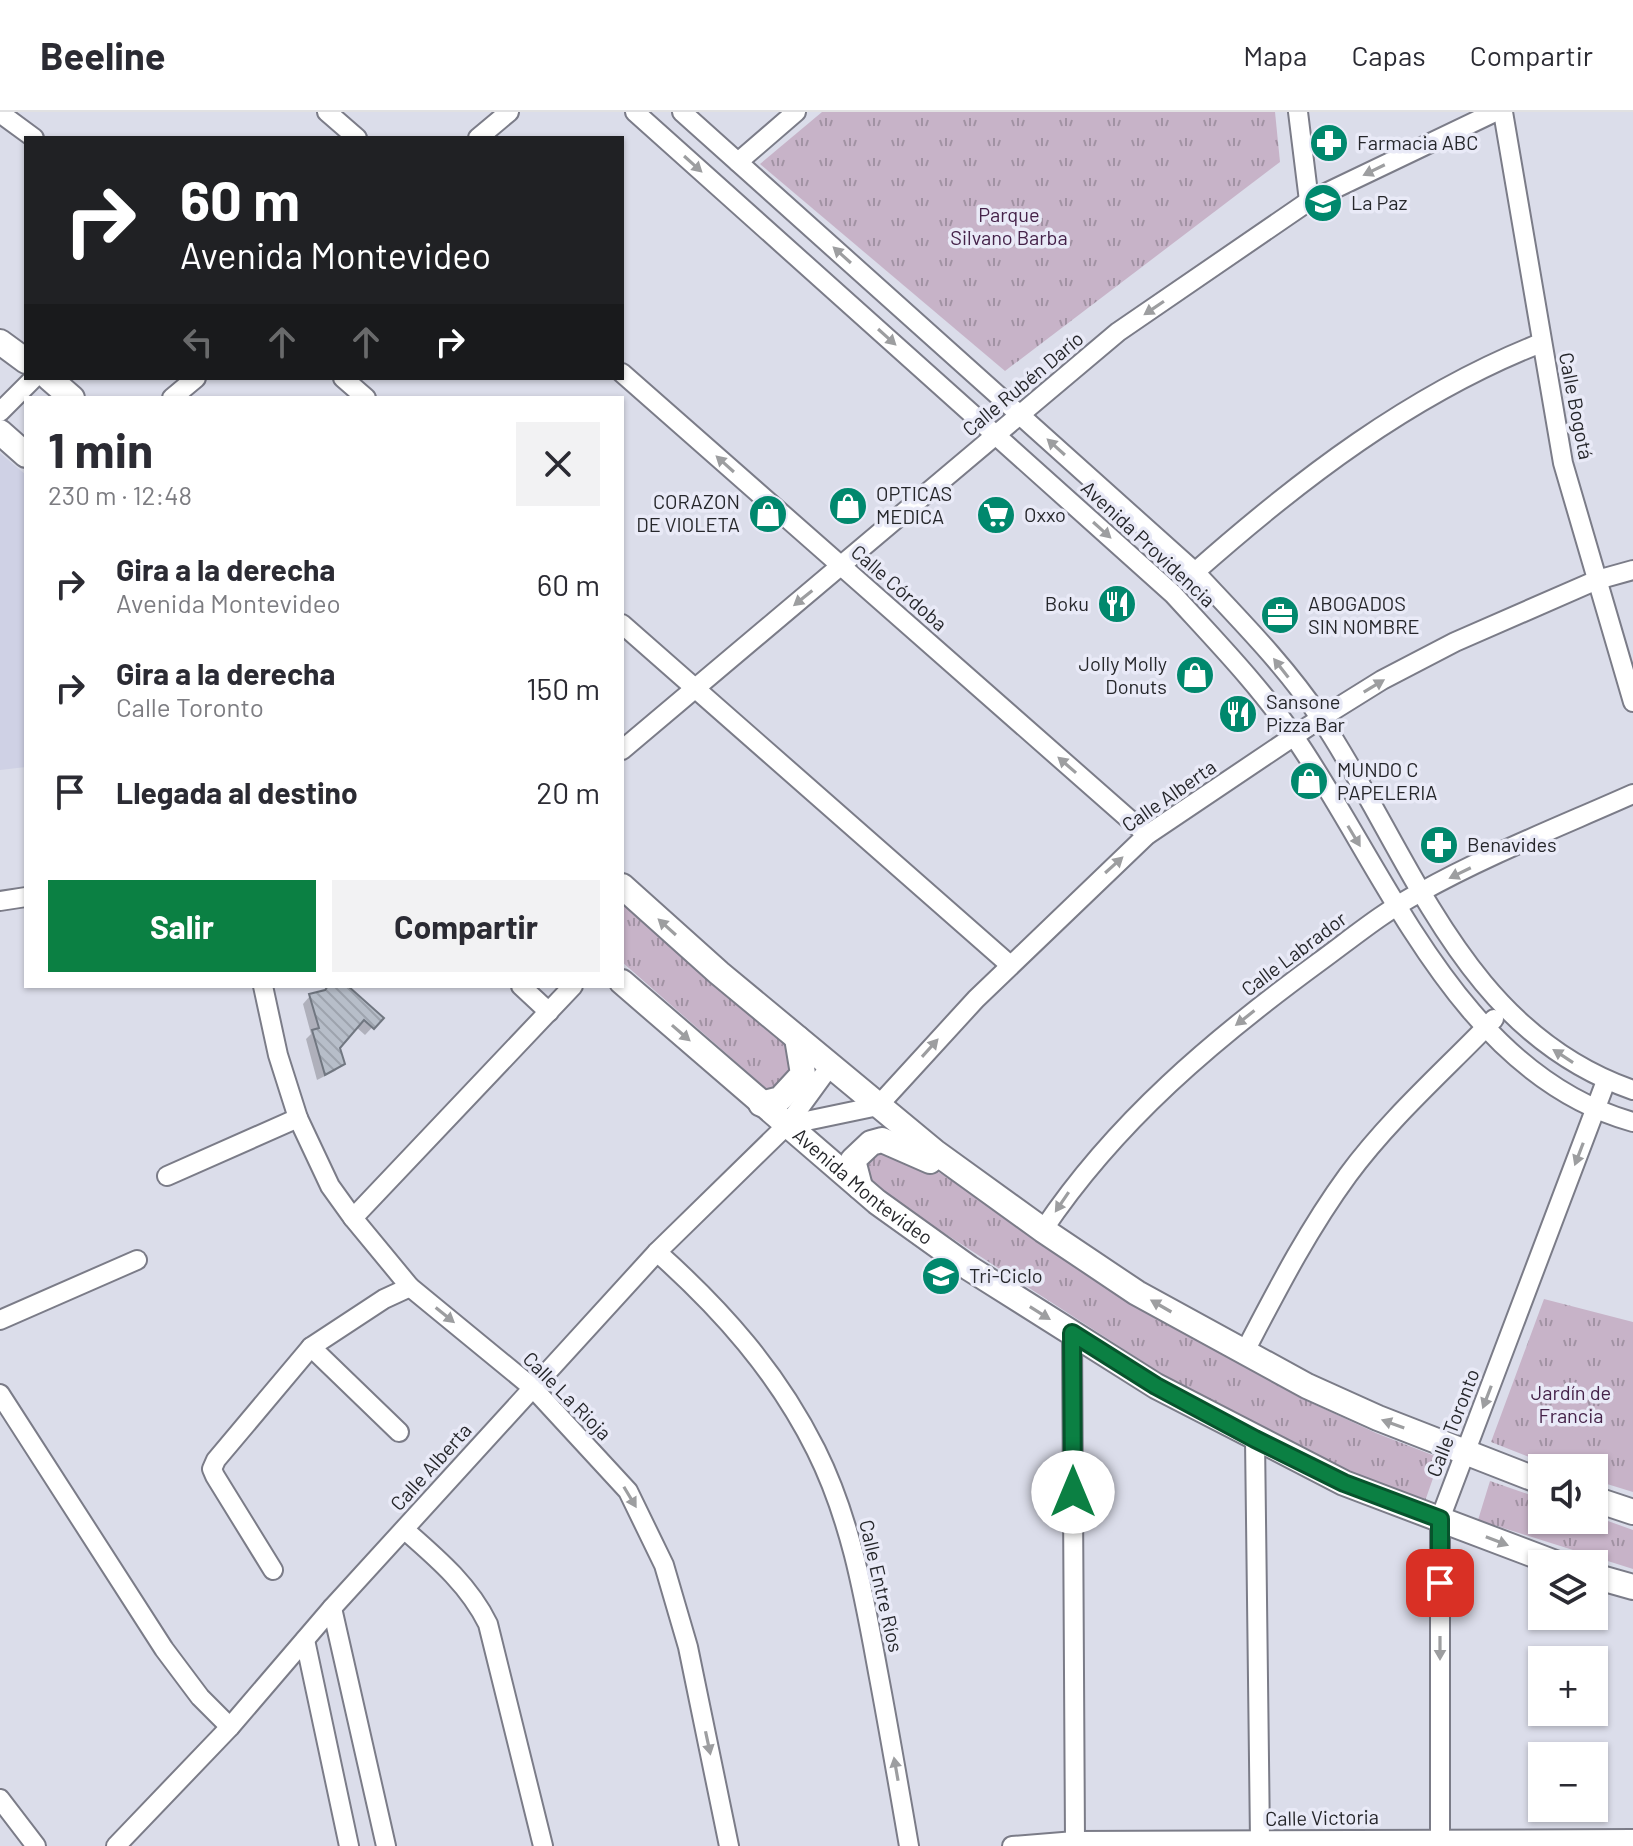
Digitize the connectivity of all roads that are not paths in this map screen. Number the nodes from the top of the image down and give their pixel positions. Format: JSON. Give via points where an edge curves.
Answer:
{"nodes":[{"id":1,"x":327,"y":112,"type":"edge"},
{"id":2,"x":509,"y":112,"type":"edge"},
{"id":3,"x":635,"y":112,"type":"edge"},
{"id":4,"x":682,"y":112,"type":"edge"},
{"id":5,"x":796,"y":112,"type":"edge"},
{"id":6,"x":1298,"y":112,"type":"edge"},
{"id":7,"x":1495,"y":112,"type":"edge"},
{"id":8,"x":1503,"y":112,"type":"edge"},
{"id":9,"x":0,"y":113,"type":"edge"},
{"id":10,"x":31,"y":136,"type":"edge"},
{"id":11,"x":355,"y":136,"type":"edge"},
{"id":12,"x":480,"y":136,"type":"edge"},
{"id":13,"x":738,"y":162,"type":"junction"},
{"id":14,"x":1309,"y":201,"type":"junction"},
{"id":15,"x":0,"y":342,"type":"edge"},
{"id":16,"x":1541,"y":343,"type":"junction"},
{"id":17,"x":24,"y":360,"type":"edge"},
{"id":18,"x":624,"y":375,"type":"edge"},
{"id":19,"x":32,"y":380,"type":"edge"},
{"id":20,"x":51,"y":380,"type":"edge"},
{"id":21,"x":194,"y":380,"type":"edge"},
{"id":22,"x":345,"y":380,"type":"edge"},
{"id":23,"x":70,"y":396,"type":"edge"},
{"id":24,"x":174,"y":396,"type":"edge"},
{"id":25,"x":364,"y":396,"type":"edge"},
{"id":26,"x":0,"y":412,"type":"edge"},
{"id":27,"x":1020,"y":415,"type":"junction"},
{"id":28,"x":0,"y":432,"type":"edge"},
{"id":29,"x":997,"y":435,"type":"junction"},
{"id":30,"x":24,"y":453,"type":"edge"},
{"id":31,"x":841,"y":567,"type":"junction"},
{"id":32,"x":1633,"y":570,"type":"edge"},
{"id":33,"x":1195,"y":572,"type":"junction"},
{"id":34,"x":1597,"y":580,"type":"junction"},
{"id":35,"x":624,"y":626,"type":"edge"},
{"id":36,"x":694,"y":688,"type":"junction"},
{"id":37,"x":1633,"y":702,"type":"edge"},
{"id":38,"x":1321,"y":718,"type":"junction"},
{"id":39,"x":1295,"y":737,"type":"junction"},
{"id":40,"x":624,"y":748,"type":"edge"},
{"id":41,"x":1633,"y":794,"type":"edge"},
{"id":42,"x":1147,"y":835,"type":"junction"},
{"id":43,"x":624,"y":888,"type":"edge"},
{"id":44,"x":1421,"y":892,"type":"junction"},
{"id":45,"x":24,"y":897,"type":"edge"},
{"id":46,"x":0,"y":901,"type":"edge"},
{"id":47,"x":1396,"y":906,"type":"junction"},
{"id":48,"x":1010,"y":965,"type":"junction"},
{"id":49,"x":624,"y":984,"type":"edge"},
{"id":50,"x":263,"y":988,"type":"edge"},
{"id":51,"x":523,"y":988,"type":"edge"},
{"id":52,"x":571,"y":988,"type":"edge"},
{"id":53,"x":1504,"y":1008,"type":"junction"},
{"id":54,"x":549,"y":1012,"type":"junction"},
{"id":55,"x":1486,"y":1027,"type":"junction"},
{"id":56,"x":797,"y":1038,"type":"junction"},
{"id":57,"x":830,"y":1066,"type":"junction"},
{"id":58,"x":1606,"y":1081,"type":"junction"},
{"id":59,"x":1633,"y":1090,"type":"edge"},
{"id":60,"x":761,"y":1104,"type":"junction"},
{"id":61,"x":878,"y":1106,"type":"junction"},
{"id":62,"x":1596,"y":1110,"type":"junction"},
{"id":63,"x":298,"y":1118,"type":"junction"},
{"id":64,"x":1633,"y":1122,"type":"edge"},
{"id":65,"x":787,"y":1125,"type":"junction"},
{"id":66,"x":959,"y":1171,"type":"junction"},
{"id":67,"x":167,"y":1176,"type":"dead end"},
{"id":68,"x":860,"y":1187,"type":"junction"},
{"id":69,"x":353,"y":1218,"type":"junction"},
{"id":70,"x":1043,"y":1230,"type":"junction"},
{"id":71,"x":657,"y":1252,"type":"junction"},
{"id":72,"x":137,"y":1260,"type":"dead end"},
{"id":73,"x":410,"y":1287,"type":"junction"},
{"id":74,"x":0,"y":1320,"type":"edge"},
{"id":75,"x":1072,"y":1333,"type":"junction"},
{"id":76,"x":311,"y":1347,"type":"junction"},
{"id":77,"x":1244,"y":1353,"type":"junction"},
{"id":78,"x":533,"y":1388,"type":"junction"},
{"id":79,"x":0,"y":1394,"type":"edge"},
{"id":80,"x":399,"y":1432,"type":"dead end"},
{"id":81,"x":1255,"y":1439,"type":"junction"},
{"id":82,"x":1466,"y":1451,"type":"junction"},
{"id":83,"x":1528,"y":1476,"type":"edge"},
{"id":84,"x":1608,"y":1504,"type":"edge"},
{"id":85,"x":1633,"y":1512,"type":"edge"},
{"id":86,"x":1440,"y":1519,"type":"junction"},
{"id":87,"x":405,"y":1530,"type":"junction"},
{"id":88,"x":1528,"y":1553,"type":"edge"},
{"id":89,"x":273,"y":1570,"type":"dead end"},
{"id":90,"x":1608,"y":1580,"type":"edge"},
{"id":91,"x":1633,"y":1587,"type":"edge"},
{"id":92,"x":332,"y":1608,"type":"junction"},
{"id":93,"x":305,"y":1640,"type":"junction"},
{"id":94,"x":230,"y":1727,"type":"junction"},
{"id":95,"x":0,"y":1799,"type":"edge"},
{"id":96,"x":1633,"y":1839,"type":"edge"},
{"id":97,"x":1260,"y":1840,"type":"junction"},
{"id":98,"x":1075,"y":1841,"type":"junction"},
{"id":99,"x":1440,"y":1842,"type":"edge"},
{"id":100,"x":36,"y":1846,"type":"edge"},
{"id":101,"x":116,"y":1846,"type":"edge"},
{"id":102,"x":349,"y":1846,"type":"edge"},
{"id":103,"x":386,"y":1846,"type":"edge"},
{"id":104,"x":543,"y":1846,"type":"edge"},
{"id":105,"x":729,"y":1846,"type":"edge"},
{"id":106,"x":909,"y":1846,"type":"edge"},
{"id":107,"x":1012,"y":1846,"type":"edge"}],
"edges":[{"from":1,"to":11,"type":"street"},
{"from":2,"to":12,"type":"street"},
{"from":3,"to":29,"type":"street","name":"Avenida Providencia","one_way":true},
{"from":4,"to":13,"type":"street","name":"Avenida Providencia"},
{"from":5,"to":13,"type":"street"},
{"from":6,"to":14,"type":"street"},
{"from":7,"to":14,"type":"street","name":"Calle Rubén Darío","one_way":true},
{"from":8,"to":16,"type":"street","name":"Calle Bogotá"},
{"from":9,"to":10,"type":"street"},
{"from":27,"to":13,"type":"street","name":"Avenida Providencia","one_way":true},
{"from":14,"to":27,"type":"street","name":"Calle Rubén Darío","one_way":true,"via":[[1118,332]]},
{"from":15,"to":17,"type":"street"},
{"from":16,"to":33,"type":"street","via":[[1418,402],[1308,477]]},
{"from":16,"to":34,"type":"street","name":"Calle Bogotá","via":[[1563,463]]},
{"from":31,"to":18,"type":"street","name":"Calle Córdoba","one_way":true},
{"from":19,"to":26,"type":"street"},
{"from":20,"to":23,"type":"street"},
{"from":21,"to":24,"type":"street"},
{"from":22,"to":25,"type":"street"},
{"from":27,"to":29,"type":"street","name":"Calle Rubén Darío"},
{"from":33,"to":27,"type":"street","name":"Avenida Providencia","one_way":true},
{"from":28,"to":30,"type":"street"},
{"from":29,"to":31,"type":"street","name":"Calle Rubén Darío"},
{"from":29,"to":39,"type":"street","name":"Avenida Providencia","one_way":true,"via":[[1173,594]]},
{"from":31,"to":36,"type":"street","name":"Calle Rubén Darío","one_way":true},
{"from":42,"to":31,"type":"street","name":"Calle Córdoba","one_way":true},
{"from":32,"to":34,"type":"street","name":"Calle Alberta"},
{"from":38,"to":33,"type":"street","name":"Avenida Providencia","one_way":true},
{"from":34,"to":37,"type":"street","name":"Calle Bogotá"},
{"from":38,"to":34,"type":"street","name":"Calle Alberta","one_way":true,"via":[[1455,642]]},
{"from":35,"to":36,"type":"street"},
{"from":36,"to":40,"type":"street","name":"Calle Rubén Darío"},
{"from":36,"to":48,"type":"street"},
{"from":38,"to":39,"type":"street","name":"Calle Alberta"},
{"from":38,"to":44,"type":"street","name":"Avenida Providencia"},
{"from":39,"to":42,"type":"street","name":"Calle Alberta"},
{"from":39,"to":47,"type":"street","name":"Avenida Providencia","one_way":true},
{"from":41,"to":44,"type":"street","name":"Calle Labrador","one_way":true},
{"from":48,"to":42,"type":"street","name":"Calle Alberta","one_way":true},
{"from":56,"to":43,"type":"street","one_way":true},
{"from":44,"to":47,"type":"street","name":"Calle Labrador"},
{"from":44,"to":53,"type":"street","name":"Avenida Providencia"},
{"from":45,"to":46,"type":"street"},
{"from":47,"to":55,"type":"street","name":"Avenida Providencia"},
{"from":47,"to":70,"type":"street","name":"Calle Labrador","one_way":true,"via":[[1180,1072],[1072,1187]]},
{"from":61,"to":48,"type":"street","name":"Calle Alberta","one_way":true},
{"from":49,"to":60,"type":"street","name":"Avenida Montevideo","one_way":true},
{"from":50,"to":63,"type":"street","name":"Calle La Rioja"},
{"from":51,"to":54,"type":"street"},
{"from":52,"to":54,"type":"street"},
{"from":53,"to":55,"type":"street"},
{"from":58,"to":53,"type":"street","name":"Avenida Providencia","one_way":true,"via":[[1546,1045]]},
{"from":54,"to":69,"type":"street"},
{"from":55,"to":62,"type":"street","name":"Avenida Providencia","via":[[1563,1092]]},
{"from":55,"to":77,"type":"street","via":[[1349,1174],[1300,1248]]},
{"from":56,"to":57,"type":"street"},
{"from":56,"to":60,"type":"street","via":[[803,1074],[780,1099]]},
{"from":57,"to":61,"type":"street"},
{"from":57,"to":65,"type":"street","name":"Calle Alberta"},
{"from":58,"to":59,"type":"street","name":"Avenida Providencia"},
{"from":58,"to":62,"type":"street","name":"Calle Toronto"},
{"from":60,"to":65,"type":"street","name":"Avenida Montevideo"},
{"from":61,"to":65,"type":"street"},
{"from":61,"to":66,"type":"street"},
{"from":62,"to":64,"type":"street","name":"Avenida Providencia"},
{"from":62,"to":82,"type":"street","name":"Calle Toronto","one_way":true},
{"from":63,"to":67,"type":"street"},
{"from":63,"to":69,"type":"street","name":"Calle La Rioja","via":[[330,1186]]},
{"from":65,"to":68,"type":"street","name":"Avenida Montevideo"},
{"from":65,"to":71,"type":"street","name":"Calle Alberta"},
{"from":66,"to":68,"type":"street","via":[[887,1141],[875,1142],[853,1160]]},
{"from":66,"to":70,"type":"street"},
{"from":68,"to":75,"type":"street","name":"Avenida Montevideo","one_way":true,"via":[[969,1268]]},
{"from":69,"to":73,"type":"street","name":"Calle La Rioja"},
{"from":77,"to":70,"type":"street","one_way":true,"via":[[1137,1293]]},
{"from":71,"to":78,"type":"street","name":"Calle Alberta"},
{"from":106,"to":71,"type":"street","name":"Calle Entre Ríos","one_way":true,"via":[[858,1568],[833,1489],[797,1416],[749,1345]]},
{"from":72,"to":74,"type":"street"},
{"from":73,"to":76,"type":"street"},
{"from":73,"to":78,"type":"street","name":"Calle La Rioja","one_way":true},
{"from":75,"to":81,"type":"street","name":"Avenida Montevideo"},
{"from":75,"to":98,"type":"street"},
{"from":76,"to":80,"type":"street"},
{"from":76,"to":89,"type":"street","via":[[212,1469]]},
{"from":82,"to":77,"type":"street","one_way":true,"via":[[1378,1418]]},
{"from":78,"to":87,"type":"street","name":"Calle Alberta"},
{"from":78,"to":105,"type":"street","name":"Calle La Rioja","one_way":true,"via":[[628,1491],[664,1565],[688,1647]]},
{"from":79,"to":94,"type":"street","via":[[164,1649]]},
{"from":81,"to":86,"type":"street","name":"Avenida Montevideo","via":[[1344,1483]]},
{"from":81,"to":97,"type":"street"},
{"from":82,"to":83,"type":"street"},
{"from":82,"to":86,"type":"street","name":"Calle Toronto"},
{"from":84,"to":85,"type":"street"},
{"from":86,"to":88,"type":"street","name":"Avenida Montevideo","one_way":true},
{"from":86,"to":99,"type":"street","name":"Calle Toronto","one_way":true},
{"from":87,"to":92,"type":"street","name":"Calle Alberta"},
{"from":87,"to":104,"type":"street","via":[[453,1574],[488,1624]]},
{"from":90,"to":91,"type":"street"},
{"from":92,"to":93,"type":"street","name":"Calle Alberta"},
{"from":92,"to":103,"type":"street"},
{"from":93,"to":94,"type":"street","name":"Calle Alberta"},
{"from":93,"to":102,"type":"street"},
{"from":94,"to":101,"type":"street","name":"Calle Alberta"},
{"from":95,"to":100,"type":"street"},
{"from":96,"to":99,"type":"street","name":"Calle Victoria"},
{"from":97,"to":98,"type":"street","name":"Calle Victoria"},
{"from":97,"to":99,"type":"street","name":"Calle Victoria"},
{"from":98,"to":107,"type":"street","name":"Calle Victoria"}]}
